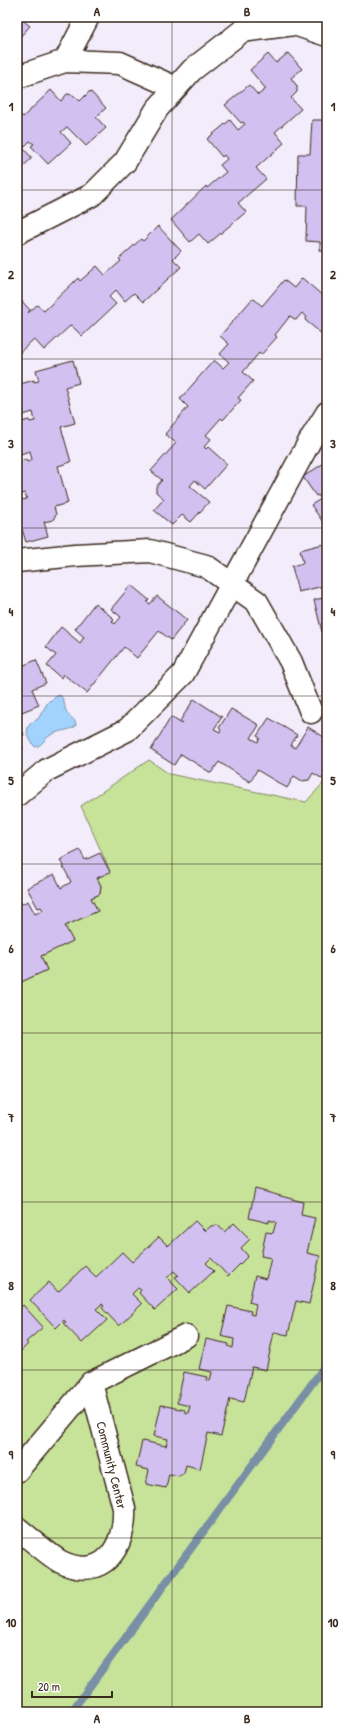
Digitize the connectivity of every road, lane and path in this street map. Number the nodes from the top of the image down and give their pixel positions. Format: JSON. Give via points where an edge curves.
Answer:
{"nodes":[{"id":1,"x":88,"y":17,"type":"edge"},
{"id":2,"x":295,"y":20,"type":"edge"},
{"id":3,"x":327,"y":35,"type":"edge"},
{"id":4,"x":65,"y":61,"type":"junction"},
{"id":5,"x":17,"y":77,"type":"edge"},
{"id":6,"x":176,"y":88,"type":"junction"},
{"id":7,"x":17,"y":233,"type":"edge"},
{"id":8,"x":327,"y":413,"type":"edge"},
{"id":9,"x":17,"y":560,"type":"edge"},
{"id":10,"x":231,"y":584,"type":"junction"},
{"id":11,"x":311,"y":712,"type":"dead end"},
{"id":12,"x":17,"y":795,"type":"edge"},
{"id":13,"x":186,"y":1336,"type":"dead end"},
{"id":14,"x":91,"y":1383,"type":"junction"},
{"id":15,"x":17,"y":1471,"type":"edge"},
{"id":16,"x":17,"y":1528,"type":"edge"}],
"edges":[{"from":1,"to":4,"type":"street"},
{"from":2,"to":3,"type":"street"},
{"from":2,"to":6,"type":"street","via":[[242,31],[192,70]]},
{"from":4,"to":5,"type":"street"},
{"from":4,"to":6,"type":"street","via":[[120,63]]},
{"from":6,"to":7,"type":"street","via":[[157,109],[125,162],[92,195]]},
{"from":8,"to":10,"type":"street"},
{"from":9,"to":10,"type":"street","via":[[150,550],[206,566]]},
{"from":10,"to":11,"type":"street","via":[[257,602],[291,662]]},
{"from":10,"to":12,"type":"street","via":[[183,674],[127,730],[47,770]]},
{"from":13,"to":14,"type":"street"},
{"from":14,"to":15,"type":"street"},
{"from":14,"to":16,"type":"street","name":"Community Center","via":[[124,1508],[125,1523],[117,1547],[108,1559],[97,1566],[71,1566],[60,1561]]}]}
